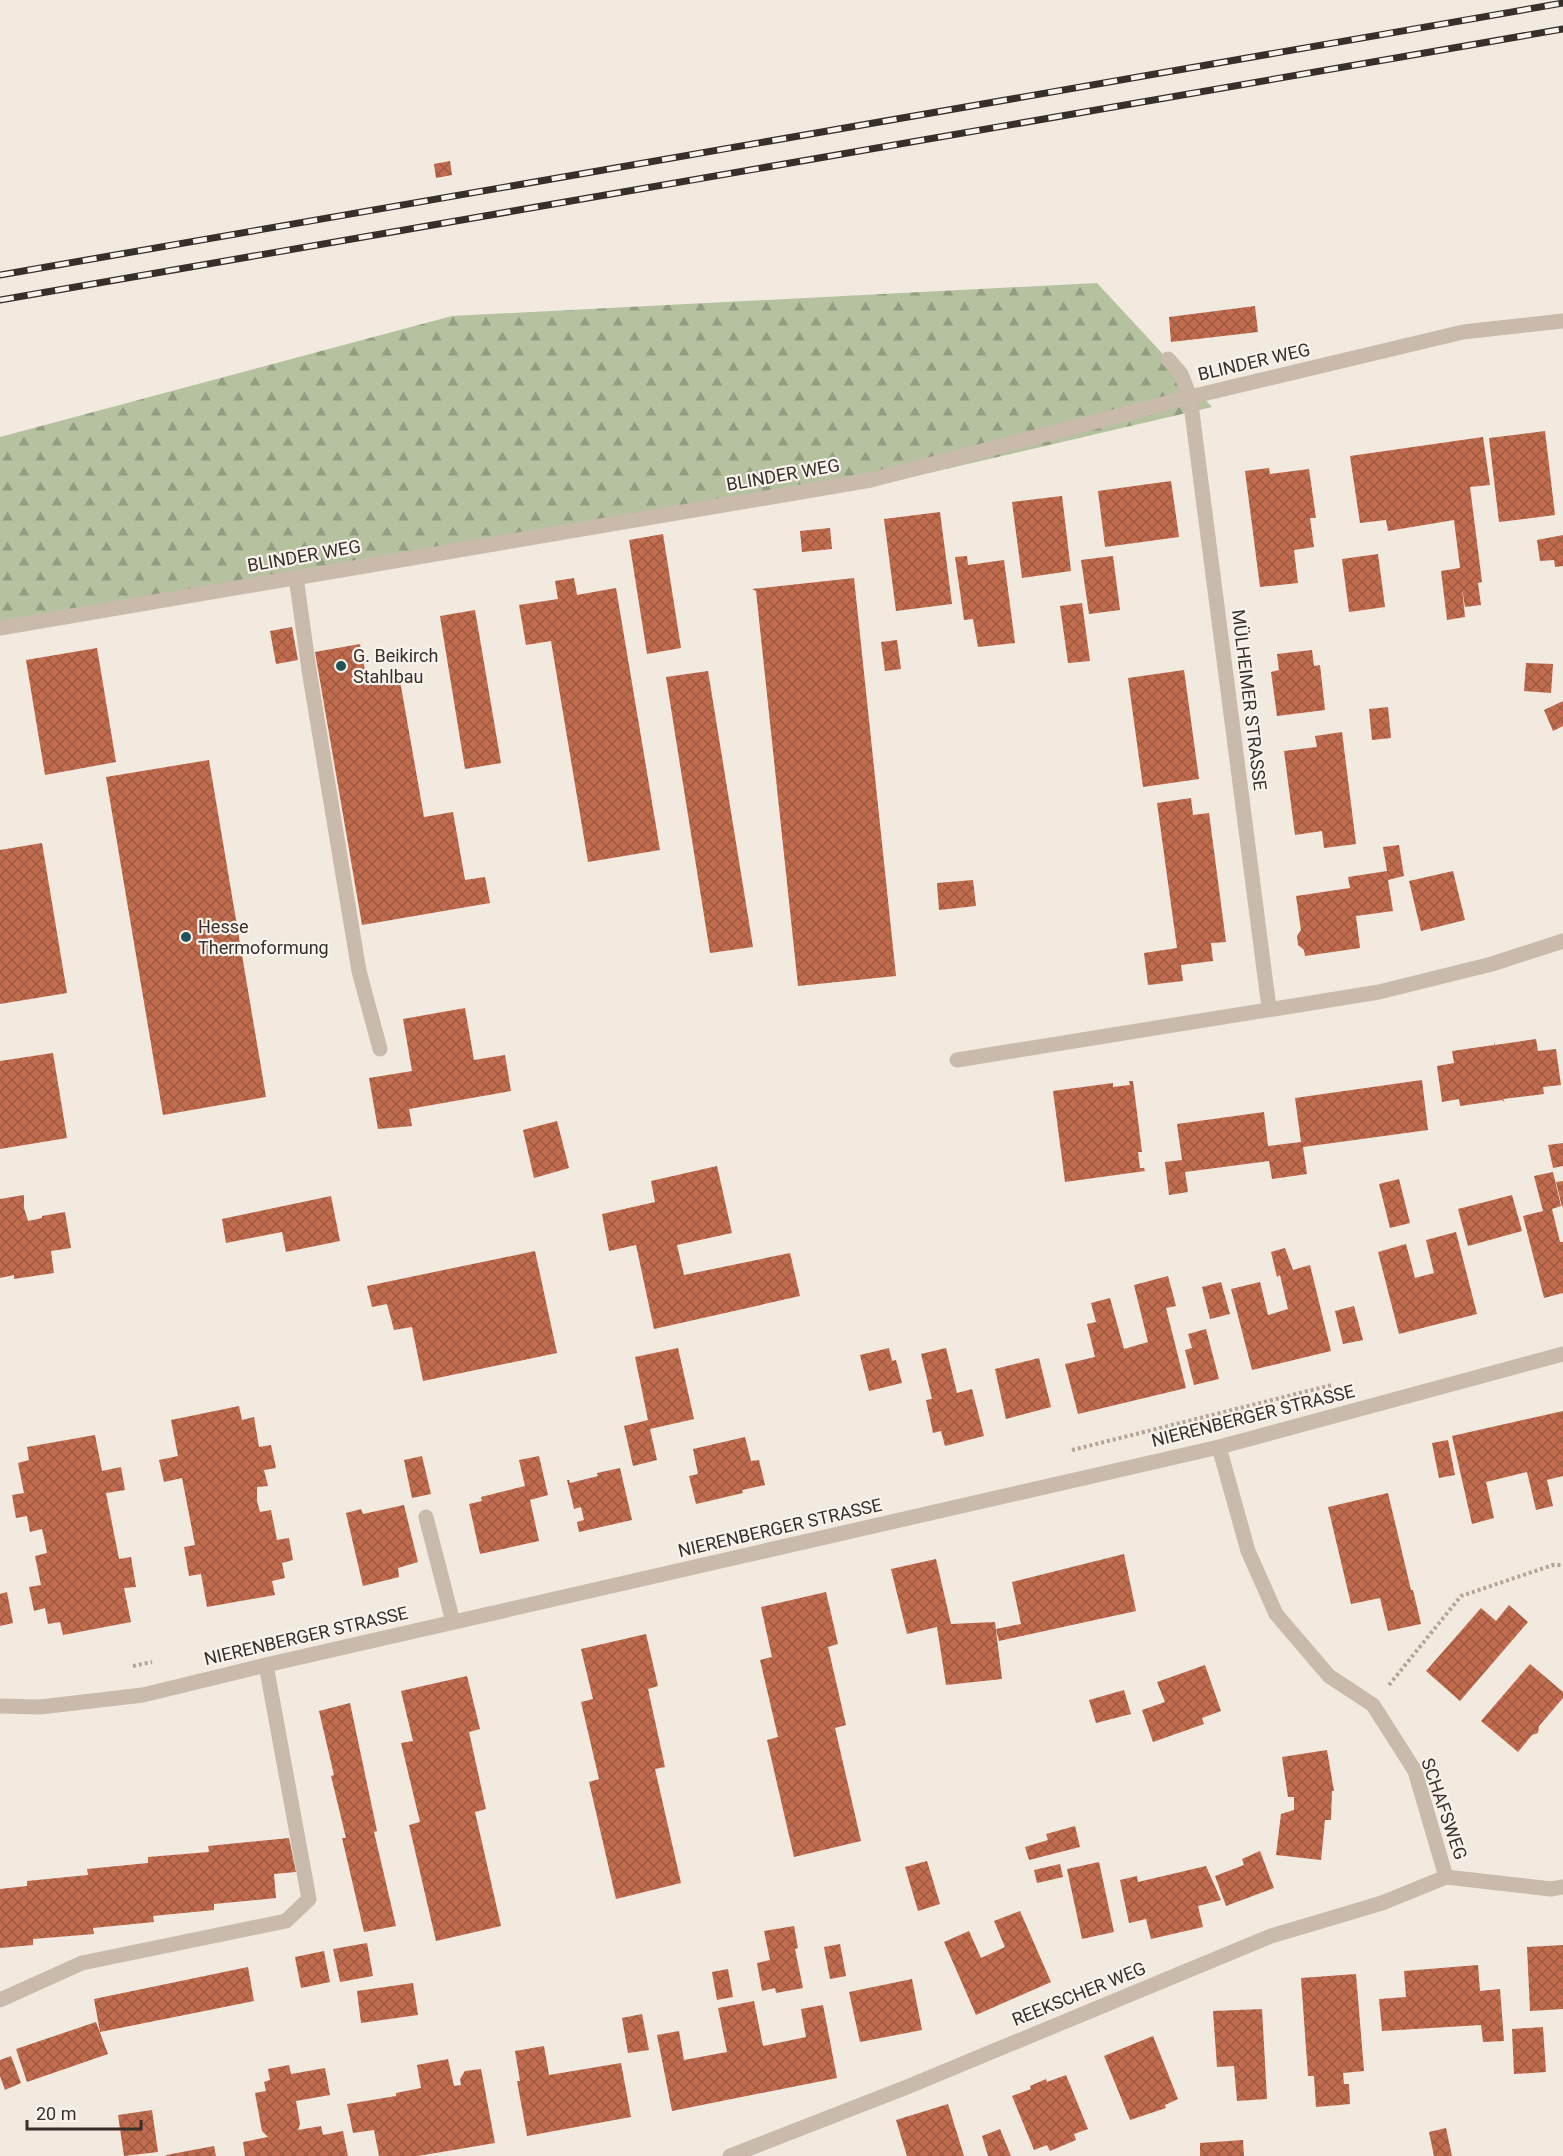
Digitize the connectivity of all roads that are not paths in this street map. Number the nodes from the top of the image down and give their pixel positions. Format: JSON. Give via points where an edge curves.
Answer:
{"nodes":[{"id":1,"x":1563,"y":321,"type":"edge"},
{"id":2,"x":1168,"y":359,"type":"dead end"},
{"id":3,"x":1190,"y":397,"type":"junction"},
{"id":4,"x":296,"y":578,"type":"junction"},
{"id":5,"x":0,"y":628,"type":"edge"},
{"id":6,"x":1563,"y":941,"type":"edge"},
{"id":7,"x":1269,"y":1008,"type":"junction"},
{"id":8,"x":380,"y":1049,"type":"dead end"},
{"id":9,"x":957,"y":1060,"type":"dead end"},
{"id":10,"x":1563,"y":1354,"type":"edge"},
{"id":11,"x":1219,"y":1447,"type":"junction"},
{"id":12,"x":426,"y":1517,"type":"dead end"},
{"id":13,"x":453,"y":1623,"type":"junction"},
{"id":14,"x":266,"y":1665,"type":"junction"},
{"id":15,"x":0,"y":1706,"type":"edge"},
{"id":16,"x":1446,"y":1877,"type":"junction"},
{"id":17,"x":1563,"y":1887,"type":"edge"},
{"id":18,"x":0,"y":2000,"type":"edge"},
{"id":19,"x":730,"y":2156,"type":"edge"}],
"edges":[{"from":1,"to":3,"type":"street","name":"BLINDER WEG","via":[[1463,332]]},
{"from":2,"to":3,"type":"street","name":"MÜLHEIMER STRASSE","via":[[1181,374]]},
{"from":3,"to":4,"type":"street","name":"BLINDER WEG","via":[[871,480]]},
{"from":3,"to":7,"type":"street","name":"MÜLHEIMER STRASSE"},
{"from":4,"to":5,"type":"street","name":"BLINDER WEG"},
{"from":4,"to":8,"type":"street","via":[[359,971]]},
{"from":6,"to":7,"type":"street","via":[[1492,964],[1379,992]]},
{"from":7,"to":9,"type":"street"},
{"from":10,"to":11,"type":"street","name":"NIERENBERGER STRASSE"},
{"from":11,"to":13,"type":"street","name":"NIERENBERGER STRASSE"},
{"from":11,"to":16,"type":"street","name":"SCHAFSWEG","via":[[1248,1551],[1276,1614],[1329,1676],[1373,1705],[1415,1771]]},
{"from":12,"to":13,"type":"street"},
{"from":13,"to":14,"type":"street","name":"NIERENBERGER STRASSE"},
{"from":14,"to":15,"type":"street","name":"NIERENBERGER STRASSE","via":[[143,1695],[40,1707]]},
{"from":14,"to":18,"type":"street","via":[[309,1899],[286,1921],[82,1963]]},
{"from":16,"to":17,"type":"street","name":"SCHAFSWEG","via":[[1551,1889]]},
{"from":16,"to":19,"type":"street","name":"REEKSCHER WEG","via":[[1382,1904],[1271,1936]]}]}
